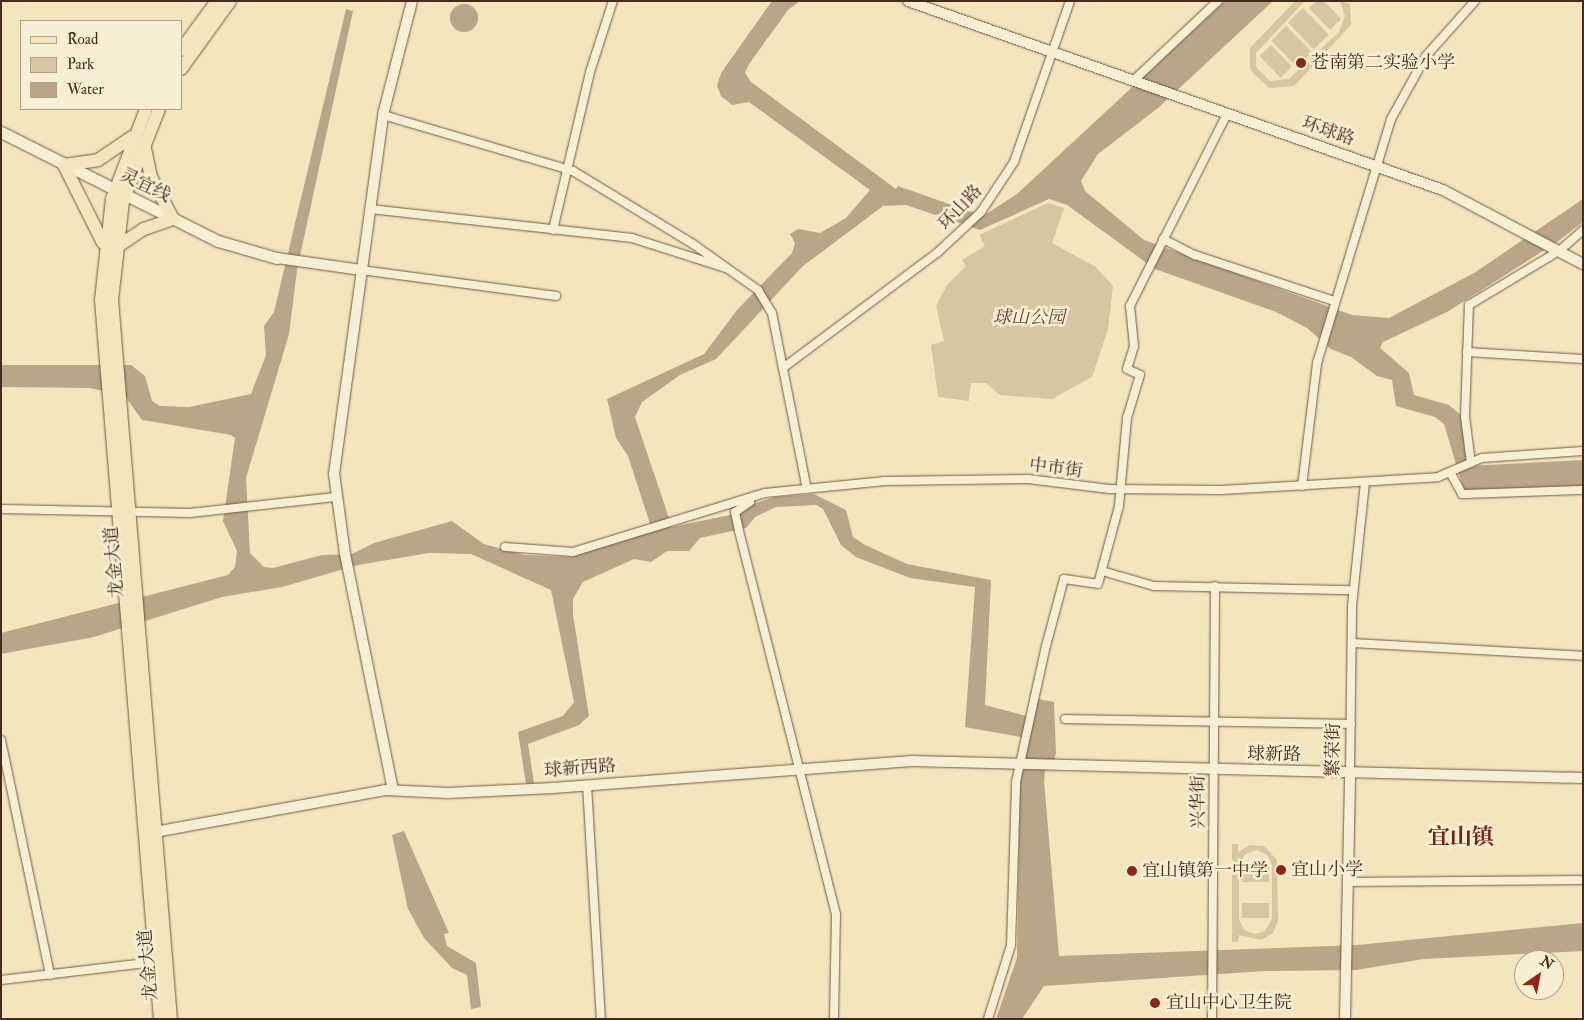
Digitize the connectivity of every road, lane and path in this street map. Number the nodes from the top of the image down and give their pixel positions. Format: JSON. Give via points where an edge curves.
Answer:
{"nodes":[{"id":1,"x":217,"y":1,"type":"edge"},
{"id":2,"x":230,"y":1,"type":"edge"},
{"id":3,"x":412,"y":1,"type":"edge"},
{"id":4,"x":613,"y":1,"type":"edge"},
{"id":5,"x":908,"y":1,"type":"edge"},
{"id":6,"x":1070,"y":1,"type":"edge"},
{"id":7,"x":1218,"y":1,"type":"edge"},
{"id":8,"x":1475,"y":1,"type":"edge"},
{"id":9,"x":182,"y":49,"type":"edge"},
{"id":10,"x":1052,"y":52,"type":"junction"},
{"id":11,"x":182,"y":68,"type":"edge"},
{"id":12,"x":1134,"y":81,"type":"junction"},
{"id":13,"x":146,"y":110,"type":"edge"},
{"id":14,"x":158,"y":110,"type":"edge"},
{"id":15,"x":1227,"y":114,"type":"junction"},
{"id":16,"x":383,"y":115,"type":"junction"},
{"id":17,"x":1,"y":132,"type":"edge"},
{"id":18,"x":139,"y":137,"type":"junction"},
{"id":19,"x":64,"y":165,"type":"junction"},
{"id":20,"x":1376,"y":166,"type":"junction"},
{"id":21,"x":567,"y":168,"type":"junction"},
{"id":22,"x":119,"y":193,"type":"junction"},
{"id":23,"x":370,"y":209,"type":"junction"},
{"id":24,"x":173,"y":219,"type":"junction"},
{"id":25,"x":553,"y":230,"type":"junction"},
{"id":26,"x":1583,"y":230,"type":"edge"},
{"id":27,"x":1161,"y":242,"type":"junction"},
{"id":28,"x":109,"y":247,"type":"junction"},
{"id":29,"x":1558,"y":250,"type":"junction"},
{"id":30,"x":278,"y":258,"type":"joint"},
{"id":31,"x":1583,"y":264,"type":"edge"},
{"id":32,"x":730,"y":269,"type":"junction"},
{"id":33,"x":361,"y":270,"type":"junction"},
{"id":34,"x":556,"y":296,"type":"dead end"},
{"id":35,"x":1334,"y":302,"type":"junction"},
{"id":36,"x":1467,"y":352,"type":"junction"},
{"id":37,"x":1583,"y":359,"type":"edge"},
{"id":38,"x":783,"y":368,"type":"junction"},
{"id":39,"x":1583,"y":451,"type":"edge"},
{"id":40,"x":1470,"y":463,"type":"junction"},
{"id":41,"x":1451,"y":472,"type":"junction"},
{"id":42,"x":1365,"y":482,"type":"junction"},
{"id":43,"x":1302,"y":486,"type":"junction"},
{"id":44,"x":807,"y":489,"type":"junction"},
{"id":45,"x":1120,"y":490,"type":"junction"},
{"id":46,"x":1583,"y":490,"type":"edge"},
{"id":47,"x":780,"y":492,"type":"junction"},
{"id":48,"x":335,"y":497,"type":"junction"},
{"id":49,"x":1,"y":509,"type":"edge"},
{"id":50,"x":123,"y":513,"type":"junction"},
{"id":51,"x":505,"y":547,"type":"dead end"},
{"id":52,"x":1102,"y":571,"type":"junction"},
{"id":53,"x":1215,"y":586,"type":"junction"},
{"id":54,"x":1353,"y":590,"type":"junction"},
{"id":55,"x":1352,"y":643,"type":"junction"},
{"id":56,"x":1583,"y":656,"type":"edge"},
{"id":57,"x":1065,"y":719,"type":"dead end"},
{"id":58,"x":1214,"y":722,"type":"junction"},
{"id":59,"x":1351,"y":724,"type":"junction"},
{"id":60,"x":1,"y":740,"type":"edge"},
{"id":61,"x":1020,"y":766,"type":"junction"},
{"id":62,"x":1054,"y":768,"type":"joint"},
{"id":63,"x":796,"y":769,"type":"junction"},
{"id":64,"x":1214,"y":770,"type":"junction"},
{"id":65,"x":1350,"y":773,"type":"junction"},
{"id":66,"x":1583,"y":778,"type":"edge"},
{"id":67,"x":587,"y":785,"type":"junction"},
{"id":68,"x":393,"y":790,"type":"junction"},
{"id":69,"x":150,"y":833,"type":"junction"},
{"id":70,"x":1583,"y":880,"type":"edge"},
{"id":71,"x":1348,"y":882,"type":"junction"},
{"id":72,"x":155,"y":962,"type":"junction"},
{"id":73,"x":50,"y":975,"type":"junction"},
{"id":74,"x":1,"y":980,"type":"edge"},
{"id":75,"x":160,"y":1019,"type":"edge"},
{"id":76,"x":171,"y":1019,"type":"edge"},
{"id":77,"x":601,"y":1019,"type":"edge"},
{"id":78,"x":834,"y":1019,"type":"edge"},
{"id":79,"x":988,"y":1019,"type":"edge"},
{"id":80,"x":1212,"y":1019,"type":"edge"},
{"id":81,"x":1345,"y":1019,"type":"edge"}],
"edges":[{"from":1,"to":9,"type":"main road"},
{"from":2,"to":11,"type":"main road"},
{"from":3,"to":16,"type":"street"},
{"from":4,"to":21,"type":"street","via":[[590,72]]},
{"from":5,"to":10,"type":"street","name":"环球路"},
{"from":6,"to":10,"type":"street","name":"环山路"},
{"from":7,"to":12,"type":"street"},
{"from":8,"to":20,"type":"street","via":[[1412,77],[1394,111]]},
{"from":10,"to":12,"type":"street","name":"环球路"},
{"from":10,"to":38,"type":"street","name":"环山路","via":[[1014,162],[981,212],[963,232]]},
{"from":12,"to":15,"type":"street","name":"环球路"},
{"from":13,"to":18,"type":"main road","name":"龙金大道"},
{"from":14,"to":18,"type":"main road","name":"龙金大道"},
{"from":15,"to":20,"type":"street","name":"环球路"},
{"from":15,"to":27,"type":"street"},
{"from":16,"to":21,"type":"street"},
{"from":16,"to":23,"type":"street"},
{"from":17,"to":19,"type":"main road","name":"灵宜线"},
{"from":18,"to":19,"type":"main road","via":[[106,156]]},
{"from":18,"to":22,"type":"main road","name":"龙金大道"},
{"from":18,"to":24,"type":"main road","via":[[148,169]]},
{"from":19,"to":22,"type":"main road","name":"灵宜线"},
{"from":19,"to":28,"type":"main road"},
{"from":20,"to":29,"type":"street","name":"环球路","via":[[1443,190]]},
{"from":20,"to":35,"type":"street"},
{"from":21,"to":25,"type":"street"},
{"from":21,"to":32,"type":"street"},
{"from":22,"to":24,"type":"main road","name":"灵宜线"},
{"from":22,"to":28,"type":"main road","name":"龙金大道"},
{"from":23,"to":25,"type":"street"},
{"from":23,"to":33,"type":"street"},
{"from":24,"to":28,"type":"main road"},
{"from":24,"to":30,"type":"main road","name":"灵宜线","via":[[236,248]]},
{"from":25,"to":32,"type":"street","via":[[638,239],[688,259]]},
{"from":26,"to":29,"type":"street"},
{"from":27,"to":35,"type":"street"},
{"from":27,"to":45,"type":"street","via":[[1129,312],[1134,346],[1127,369],[1140,375],[1128,418]]},
{"from":28,"to":50,"type":"main road","name":"龙金大道","via":[[109,356]]},
{"from":29,"to":31,"type":"street","name":"环球路"},
{"from":29,"to":36,"type":"street","via":[[1469,305]]},
{"from":30,"to":33,"type":"street"},
{"from":32,"to":38,"type":"street","via":[[758,290],[768,304]]},
{"from":33,"to":34,"type":"street"},
{"from":33,"to":48,"type":"street","via":[[336,449]]},
{"from":35,"to":43,"type":"street","via":[[1308,411]]},
{"from":36,"to":37,"type":"street"},
{"from":36,"to":40,"type":"street","via":[[1465,417]]},
{"from":38,"to":44,"type":"street"},
{"from":39,"to":40,"type":"street","name":"中市街","via":[[1499,456]]},
{"from":40,"to":41,"type":"street","name":"中市街"},
{"from":41,"to":42,"type":"street","name":"中市街","via":[[1438,478]]},
{"from":41,"to":46,"type":"street","via":[[1462,494]]},
{"from":42,"to":43,"type":"street","name":"中市街"},
{"from":42,"to":54,"type":"street","name":"繁荣街"},
{"from":43,"to":45,"type":"street","name":"中市街"},
{"from":44,"to":45,"type":"street","name":"中市街","via":[[964,478],[1028,479]]},
{"from":44,"to":47,"type":"street","name":"中市街"},
{"from":45,"to":52,"type":"street"},
{"from":47,"to":51,"type":"street","via":[[670,520],[573,552]]},
{"from":47,"to":63,"type":"street","via":[[743,504],[735,512]]},
{"from":48,"to":50,"type":"street","via":[[221,511]]},
{"from":48,"to":68,"type":"street"},
{"from":49,"to":50,"type":"street"},
{"from":50,"to":69,"type":"main road","name":"龙金大道"},
{"from":52,"to":53,"type":"street","via":[[1154,586]]},
{"from":52,"to":61,"type":"street","via":[[1093,586],[1064,579],[1022,740]]},
{"from":53,"to":54,"type":"street"},
{"from":53,"to":58,"type":"street","name":"兴华街"},
{"from":54,"to":55,"type":"street","name":"繁荣街"},
{"from":55,"to":56,"type":"street"},
{"from":55,"to":59,"type":"street","name":"繁荣街"},
{"from":57,"to":58,"type":"street"},
{"from":58,"to":59,"type":"street"},
{"from":58,"to":64,"type":"street","name":"兴华街"},
{"from":59,"to":65,"type":"street","name":"繁荣街"},
{"from":60,"to":73,"type":"street"},
{"from":61,"to":62,"type":"street","name":"球新西路"},
{"from":61,"to":63,"type":"street","name":"球新西路","via":[[912,761]]},
{"from":61,"to":79,"type":"street","via":[[1011,945]]},
{"from":62,"to":64,"type":"street","name":"球新路"},
{"from":63,"to":67,"type":"street","name":"球新西路"},
{"from":63,"to":78,"type":"street","via":[[836,914]]},
{"from":64,"to":65,"type":"street","name":"球新路"},
{"from":64,"to":80,"type":"street","name":"兴华街"},
{"from":65,"to":66,"type":"street","name":"球新路"},
{"from":65,"to":71,"type":"street","name":"繁荣街"},
{"from":67,"to":68,"type":"street","name":"球新西路","via":[[448,793]]},
{"from":67,"to":77,"type":"street"},
{"from":68,"to":69,"type":"street","name":"球新西路"},
{"from":69,"to":72,"type":"main road","name":"龙金大道"},
{"from":69,"to":76,"type":"main road","name":"龙金大道"},
{"from":70,"to":71,"type":"street"},
{"from":71,"to":81,"type":"street","name":"繁荣街"},
{"from":72,"to":73,"type":"street"},
{"from":72,"to":75,"type":"main road","name":"龙金大道"},
{"from":73,"to":74,"type":"street"}]}
